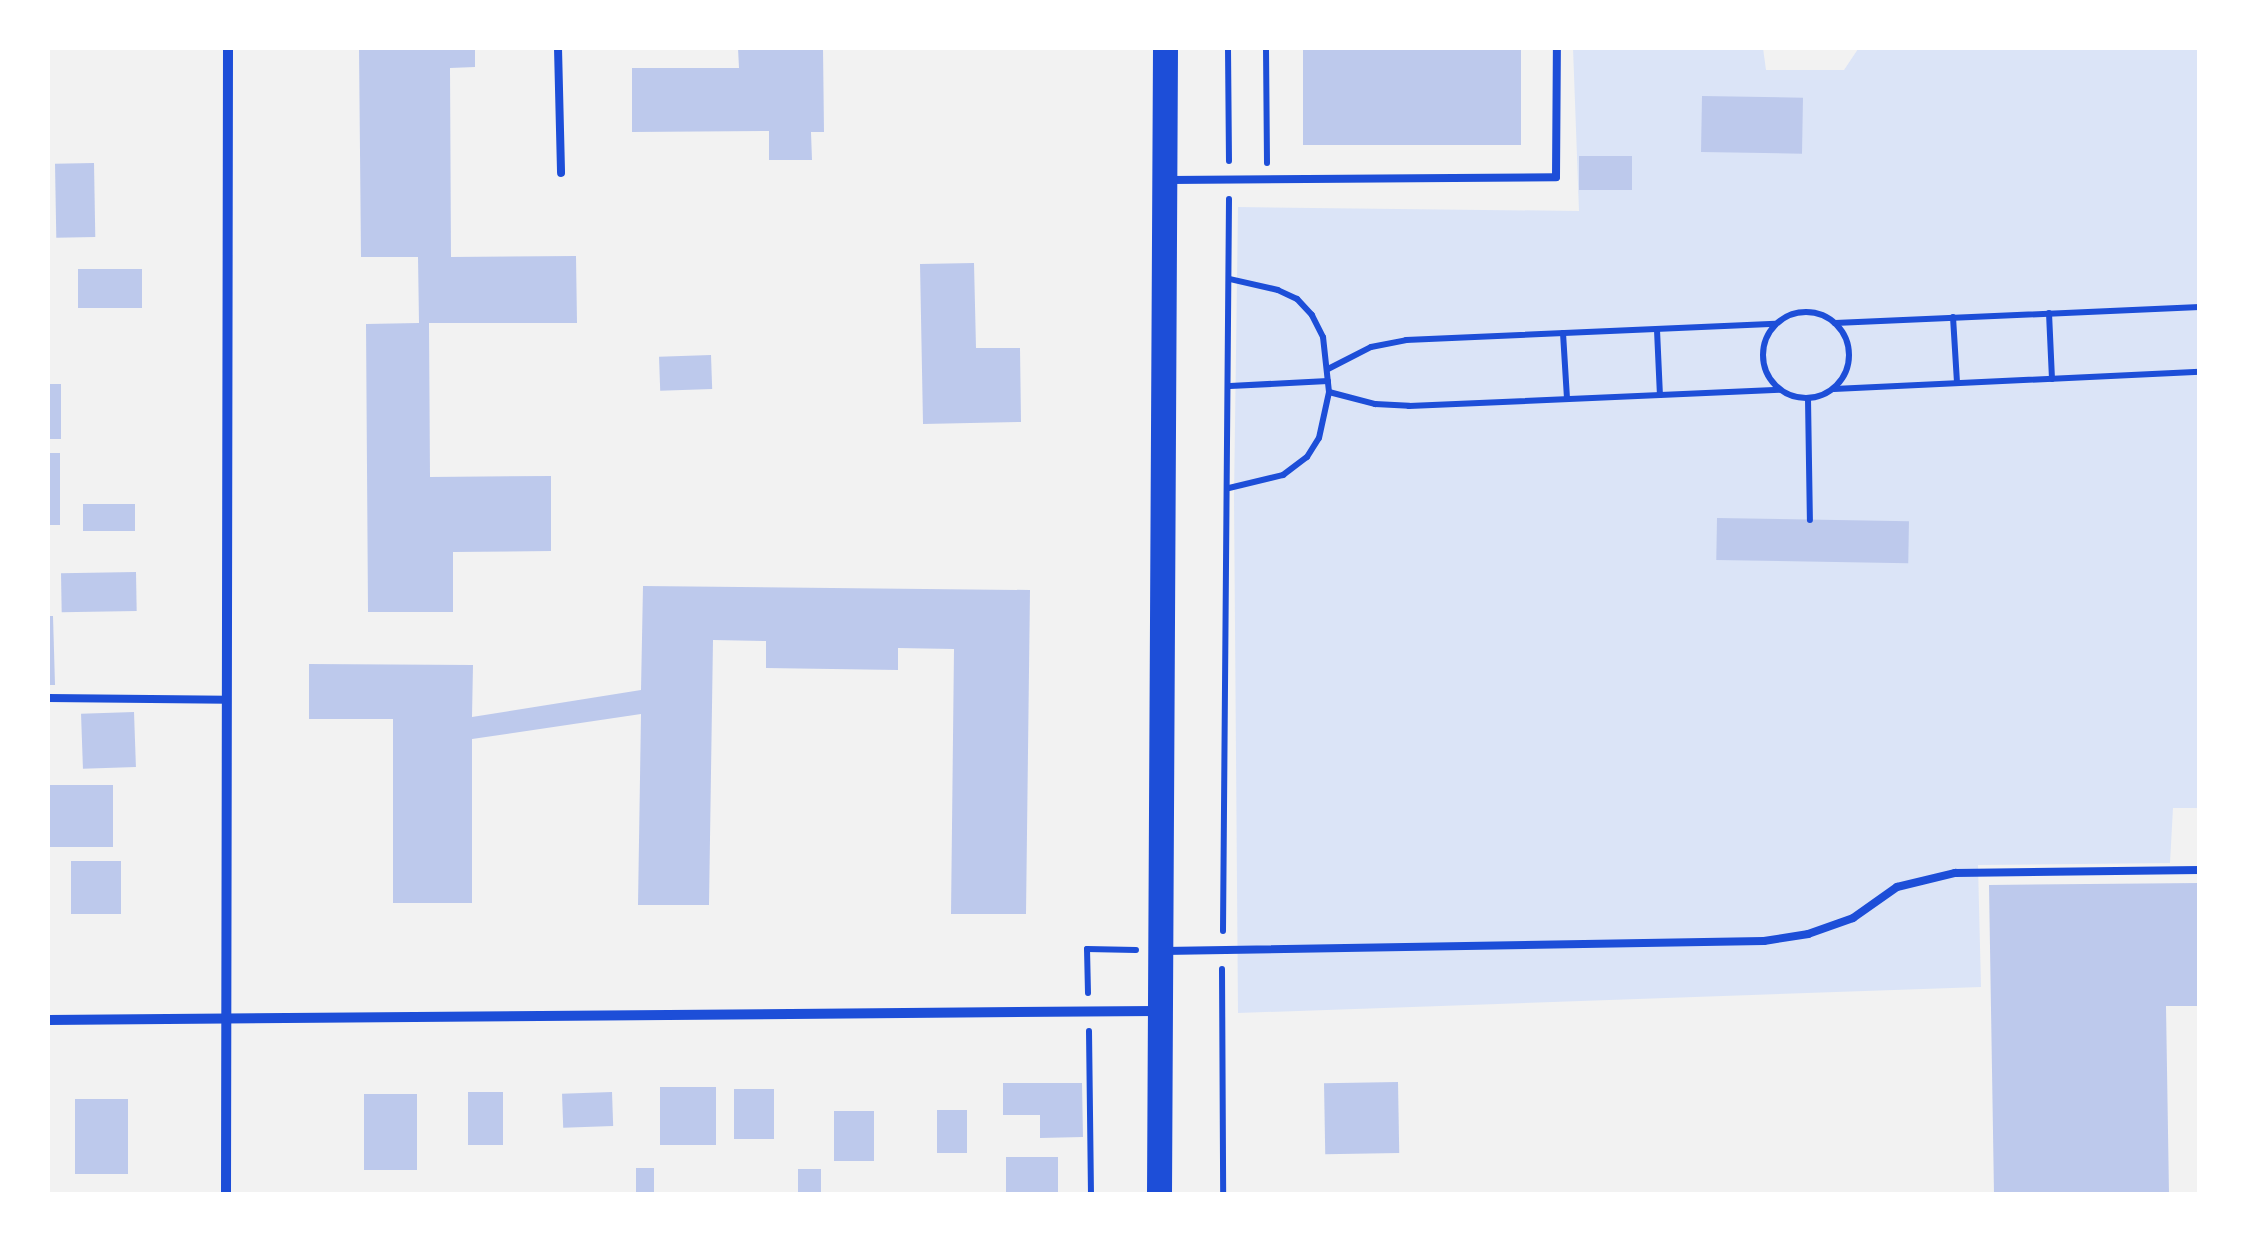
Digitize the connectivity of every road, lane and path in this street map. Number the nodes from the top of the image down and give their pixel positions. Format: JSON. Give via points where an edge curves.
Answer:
{"nodes":[{"id":1,"x":228,"y":48,"type":"edge"},
{"id":2,"x":558,"y":48,"type":"edge"},
{"id":3,"x":1164,"y":48,"type":"edge"},
{"id":4,"x":1228,"y":48,"type":"edge"},
{"id":5,"x":1266,"y":48,"type":"edge"},
{"id":6,"x":1557,"y":48,"type":"edge"},
{"id":7,"x":562,"y":173,"type":"dead end"},
{"id":8,"x":1229,"y":179,"type":"junction"},
{"id":9,"x":1266,"y":179,"type":"junction"},
{"id":10,"x":1164,"y":180,"type":"junction"},
{"id":11,"x":1230,"y":279,"type":"junction"},
{"id":12,"x":2200,"y":306,"type":"edge"},
{"id":13,"x":2049,"y":313,"type":"junction"},
{"id":14,"x":1953,"y":317,"type":"junction"},
{"id":15,"x":1835,"y":323,"type":"junction"},
{"id":16,"x":1776,"y":324,"type":"junction"},
{"id":17,"x":1657,"y":330,"type":"junction"},
{"id":18,"x":1563,"y":333,"type":"junction"},
{"id":19,"x":1328,"y":369,"type":"junction"},
{"id":20,"x":2200,"y":372,"type":"edge"},
{"id":21,"x":2052,"y":379,"type":"junction"},
{"id":22,"x":1328,"y":381,"type":"junction"},
{"id":23,"x":1957,"y":383,"type":"junction"},
{"id":24,"x":1230,"y":386,"type":"junction"},
{"id":25,"x":1834,"y":389,"type":"junction"},
{"id":26,"x":1780,"y":390,"type":"junction"},
{"id":27,"x":1329,"y":392,"type":"junction"},
{"id":28,"x":1660,"y":395,"type":"junction"},
{"id":29,"x":1808,"y":398,"type":"junction"},
{"id":30,"x":1567,"y":399,"type":"junction"},
{"id":31,"x":1229,"y":488,"type":"junction"},
{"id":32,"x":1810,"y":520,"type":"dead end"},
{"id":33,"x":48,"y":698,"type":"edge"},
{"id":34,"x":228,"y":700,"type":"junction"},
{"id":35,"x":2200,"y":870,"type":"edge"},
{"id":36,"x":1222,"y":949,"type":"junction"},
{"id":37,"x":1162,"y":951,"type":"junction"},
{"id":38,"x":1161,"y":1011,"type":"junction"},
{"id":39,"x":1089,"y":1012,"type":"junction"},
{"id":40,"x":228,"y":1019,"type":"junction"},
{"id":41,"x":48,"y":1020,"type":"edge"},
{"id":42,"x":226,"y":1194,"type":"edge"},
{"id":43,"x":1091,"y":1194,"type":"edge"},
{"id":44,"x":1159,"y":1194,"type":"edge"},
{"id":45,"x":1223,"y":1194,"type":"edge"}],
"edges":[{"from":1,"to":34,"type":"street"},
{"from":2,"to":7,"type":"lane"},
{"from":3,"to":10,"type":"main road"},
{"from":4,"to":8,"type":"path"},
{"from":5,"to":9,"type":"path"},
{"from":6,"to":9,"type":"lane","via":[[1556,177]]},
{"from":8,"to":9,"type":"lane"},
{"from":8,"to":10,"type":"lane"},
{"from":8,"to":11,"type":"path"},
{"from":10,"to":37,"type":"main road"},
{"from":11,"to":19,"type":"path","via":[[1297,299],[1323,337]]},
{"from":11,"to":24,"type":"path"},
{"from":12,"to":13,"type":"path"},
{"from":13,"to":14,"type":"path"},
{"from":13,"to":21,"type":"path"},
{"from":14,"to":15,"type":"path"},
{"from":14,"to":23,"type":"path"},
{"from":15,"to":16,"type":"path","via":[[1806,312]]},
{"from":15,"to":25,"type":"path","via":[[1850,360]]},
{"from":16,"to":17,"type":"path"},
{"from":16,"to":26,"type":"path","via":[[1762,358]]},
{"from":17,"to":18,"type":"path"},
{"from":17,"to":28,"type":"path"},
{"from":18,"to":19,"type":"path","via":[[1406,340],[1371,346]]},
{"from":18,"to":30,"type":"path"},
{"from":19,"to":22,"type":"path"},
{"from":20,"to":21,"type":"path"},
{"from":21,"to":23,"type":"path"},
{"from":22,"to":24,"type":"path"},
{"from":22,"to":27,"type":"path"},
{"from":23,"to":25,"type":"path"},
{"from":24,"to":31,"type":"path"},
{"from":25,"to":29,"type":"path"},
{"from":26,"to":28,"type":"path"},
{"from":26,"to":29,"type":"path"},
{"from":27,"to":30,"type":"path","via":[[1408,406]]},
{"from":27,"to":31,"type":"path","via":[[1320,438],[1308,457],[1283,475]]},
{"from":28,"to":30,"type":"path"},
{"from":29,"to":32,"type":"path"},
{"from":31,"to":36,"type":"path"},
{"from":33,"to":34,"type":"lane"},
{"from":34,"to":40,"type":"street"},
{"from":35,"to":36,"type":"lane","via":[[1955,874],[1897,886],[1852,918],[1808,934],[1764,941]]},
{"from":36,"to":37,"type":"lane"},
{"from":36,"to":45,"type":"path"},
{"from":37,"to":38,"type":"main road"},
{"from":37,"to":39,"type":"path","via":[[1087,950]]},
{"from":38,"to":39,"type":"street"},
{"from":38,"to":44,"type":"main road"},
{"from":39,"to":40,"type":"street"},
{"from":39,"to":43,"type":"path"},
{"from":40,"to":41,"type":"street"},
{"from":40,"to":42,"type":"street"}]}
